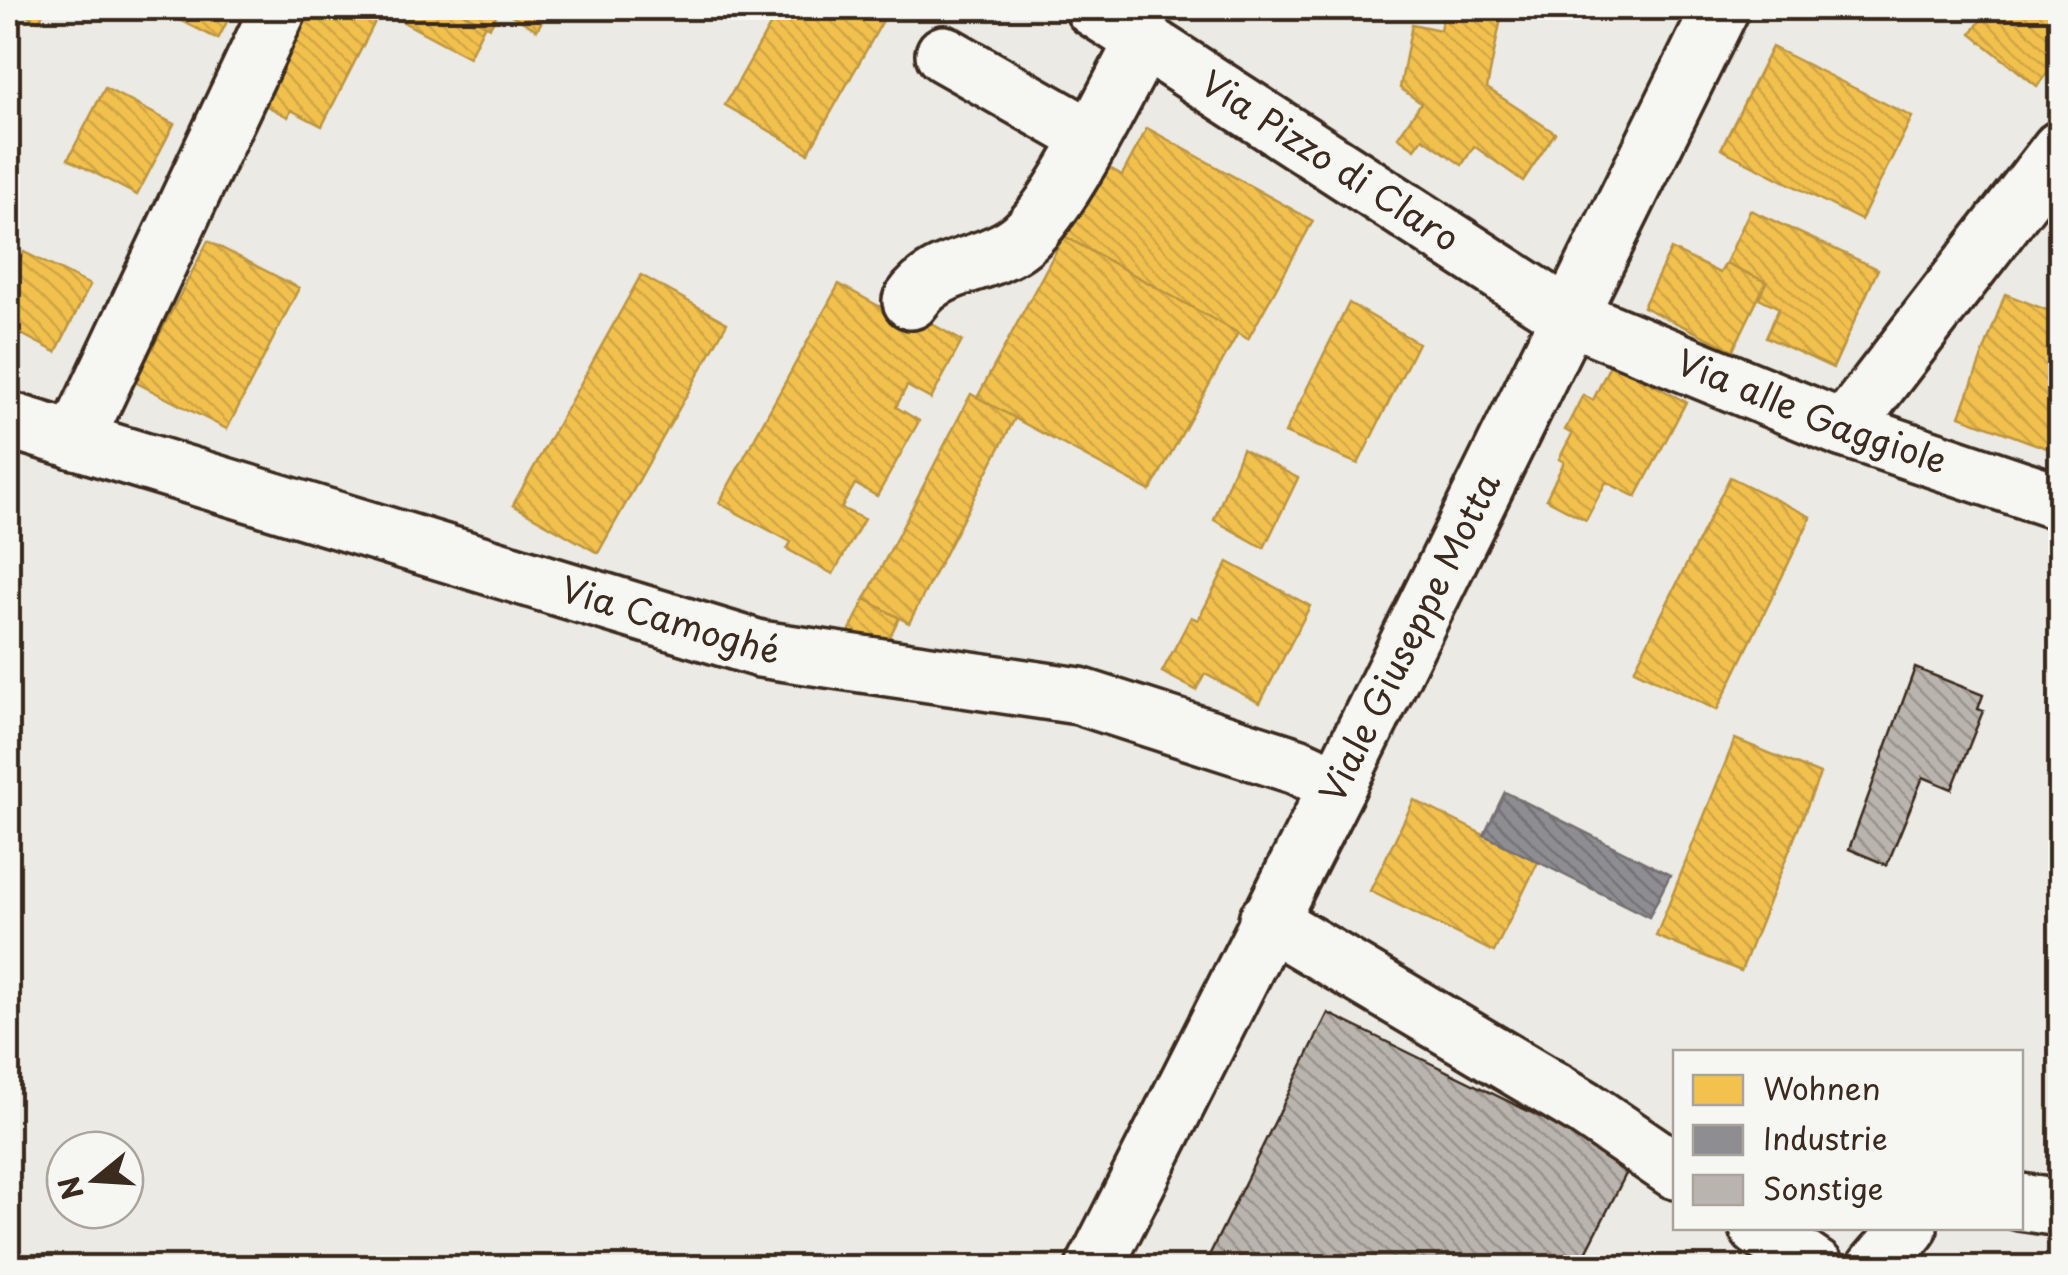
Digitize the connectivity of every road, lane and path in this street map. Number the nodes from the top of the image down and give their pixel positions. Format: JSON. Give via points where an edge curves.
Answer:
{"nodes":[{"id":1,"x":279,"y":8,"type":"edge"},
{"id":2,"x":1092,"y":8,"type":"edge"},
{"id":3,"x":1721,"y":8,"type":"edge"},
{"id":4,"x":1144,"y":40,"type":"junction"},
{"id":5,"x":944,"y":54,"type":"dead end"},
{"id":6,"x":1090,"y":136,"type":"junction"},
{"id":7,"x":2060,"y":149,"type":"edge"},
{"id":8,"x":911,"y":301,"type":"dead end"},
{"id":9,"x":1566,"y":315,"type":"junction"},
{"id":10,"x":8,"y":420,"type":"edge"},
{"id":11,"x":1844,"y":430,"type":"junction"},
{"id":12,"x":75,"y":441,"type":"junction"},
{"id":13,"x":2060,"y":502,"type":"edge"},
{"id":14,"x":1338,"y":786,"type":"junction"},
{"id":15,"x":1267,"y":920,"type":"junction"},
{"id":16,"x":1673,"y":1169,"type":"edge"},
{"id":17,"x":2023,"y":1202,"type":"edge"},
{"id":18,"x":2060,"y":1208,"type":"edge"},
{"id":19,"x":1761,"y":1230,"type":"edge"},
{"id":20,"x":1907,"y":1230,"type":"edge"},
{"id":21,"x":1094,"y":1268,"type":"edge"},
{"id":22,"x":1816,"y":1268,"type":"edge"},
{"id":23,"x":1875,"y":1268,"type":"edge"}],
"edges":[{"from":1,"to":12,"type":"street"},
{"from":2,"to":4,"type":"street","name":"Via Pizzo di Claro"},
{"from":3,"to":9,"type":"street","name":"Viale Giuseppe Motta"},
{"from":4,"to":6,"type":"street"},
{"from":4,"to":9,"type":"street","name":"Via Pizzo di Claro"},
{"from":5,"to":6,"type":"street"},
{"from":6,"to":8,"type":"street","via":[[1035,228],[1004,251],[934,277]]},
{"from":7,"to":11,"type":"street"},
{"from":9,"to":11,"type":"street","name":"Via alle Gaggiole"},
{"from":9,"to":14,"type":"street","name":"Viale Giuseppe Motta"},
{"from":10,"to":12,"type":"street","name":"Via Camoghé"},
{"from":11,"to":13,"type":"street","name":"Via alle Gaggiole"},
{"from":12,"to":14,"type":"street","name":"Via Camoghé","via":[[760,649],[1078,696],[1297,766]]},
{"from":14,"to":15,"type":"street","name":"Viale Giuseppe Motta"},
{"from":15,"to":16,"type":"street","via":[[1584,1108]]},
{"from":15,"to":21,"type":"street","name":"Viale Giuseppe Motta"},
{"from":17,"to":18,"type":"street"},
{"from":19,"to":22,"type":"street"},
{"from":20,"to":23,"type":"street"}]}
